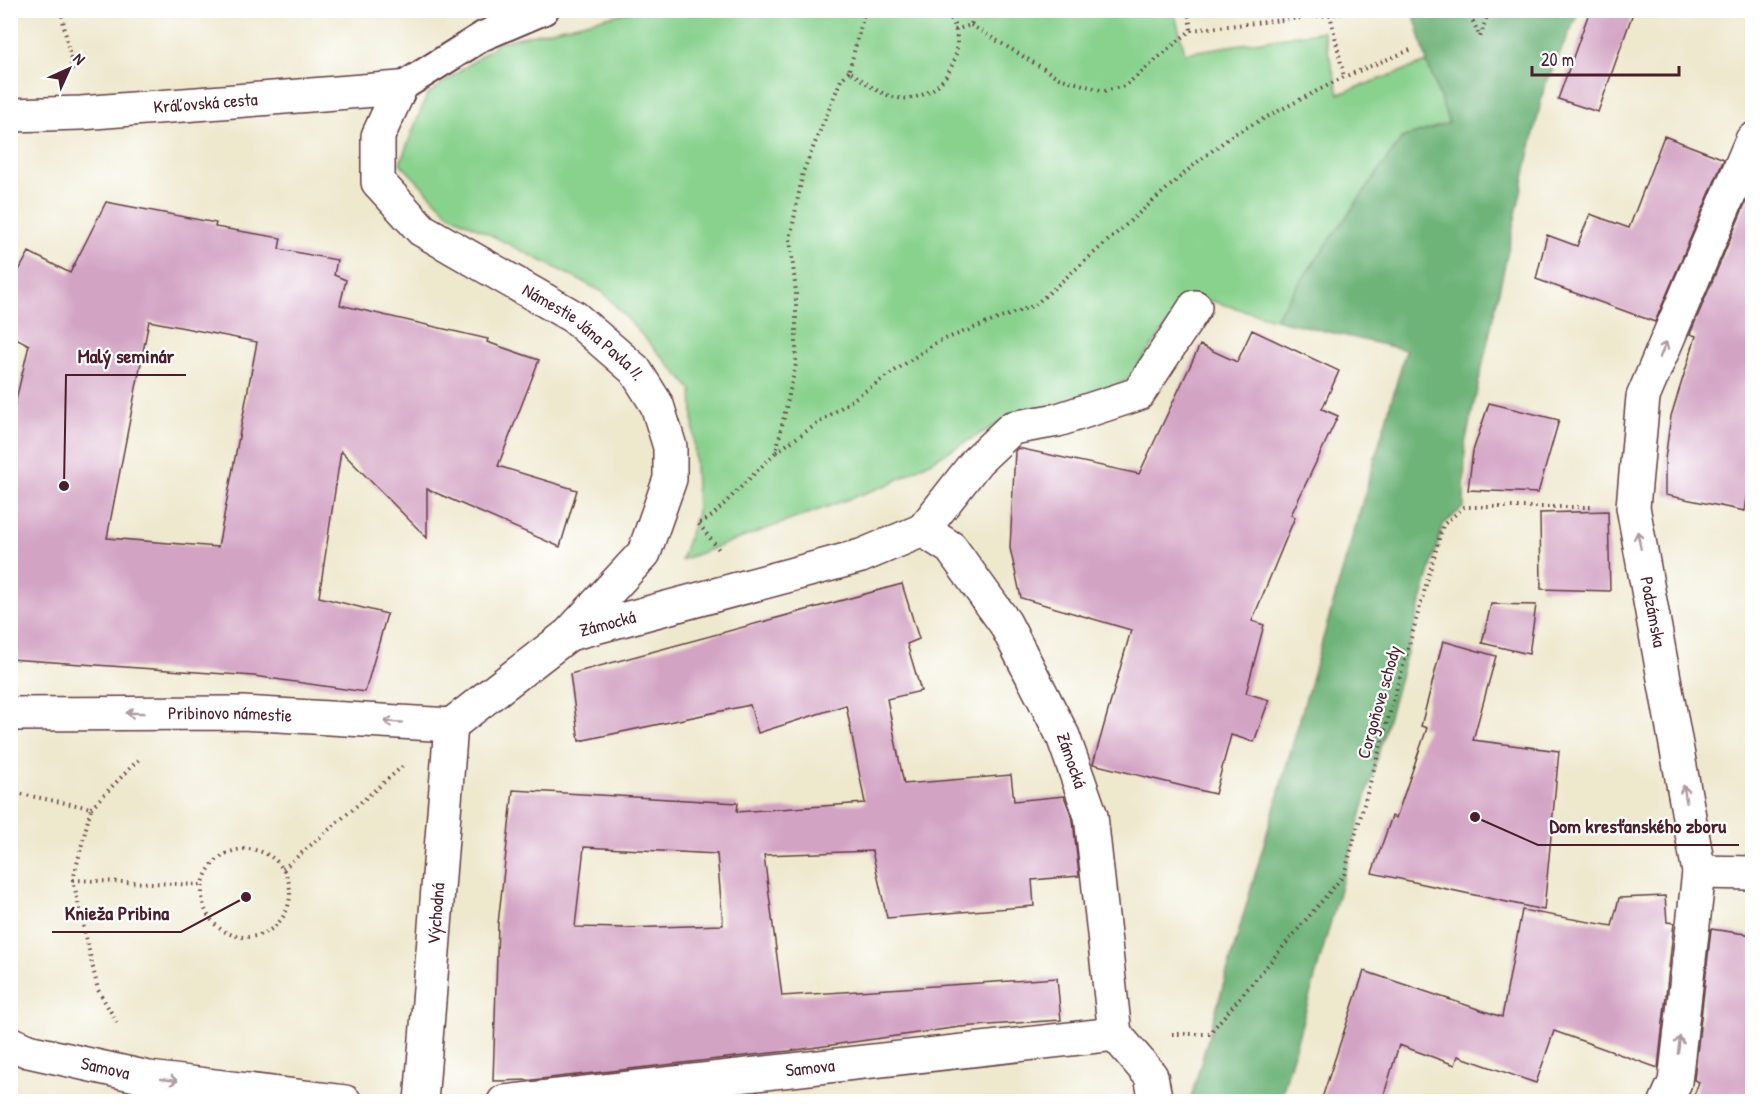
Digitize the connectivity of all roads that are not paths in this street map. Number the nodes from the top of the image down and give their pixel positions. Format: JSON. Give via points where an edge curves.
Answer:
{"nodes":[{"id":1,"x":544,"y":10,"type":"edge"},
{"id":2,"x":400,"y":88,"type":"junction"},
{"id":3,"x":10,"y":116,"type":"edge"},
{"id":4,"x":1752,"y":140,"type":"edge"},
{"id":5,"x":1195,"y":308,"type":"dead end"},
{"id":6,"x":922,"y":530,"type":"junction"},
{"id":7,"x":568,"y":634,"type":"junction"},
{"id":8,"x":10,"y":714,"type":"edge"},
{"id":9,"x":451,"y":725,"type":"junction"},
{"id":10,"x":1699,"y":872,"type":"junction"},
{"id":11,"x":1752,"y":873,"type":"edge"},
{"id":12,"x":1115,"y":1034,"type":"junction"},
{"id":13,"x":10,"y":1043,"type":"edge"},
{"id":14,"x":345,"y":1101,"type":"edge"},
{"id":15,"x":421,"y":1101,"type":"edge"},
{"id":16,"x":504,"y":1101,"type":"edge"},
{"id":17,"x":1156,"y":1101,"type":"edge"},
{"id":18,"x":1666,"y":1101,"type":"edge"}],
"edges":[{"from":1,"to":2,"type":"lane","via":[[483,36]]},
{"from":2,"to":3,"type":"street","name":"Kráľovská cesta"},
{"from":2,"to":7,"type":"street","name":"Námestie Jána Pavla II.","via":[[378,136],[378,182],[422,230],[574,317],[635,370],[657,405],[670,447],[670,479],[644,553]]},
{"from":10,"to":4,"type":"street","name":"Podzámska","one_way":true,"via":[[1633,507],[1643,397]]},
{"from":5,"to":6,"type":"street","name":"Zámocká","via":[[1138,394],[1058,420],[1012,428],[977,461]]},
{"from":6,"to":7,"type":"street","name":"Zámocká","via":[[861,556]]},
{"from":6,"to":12,"type":"street","name":"Zámocká","via":[[951,548],[1005,623],[1063,736],[1091,816]]},
{"from":7,"to":9,"type":"street","name":"Námestie Jána Pavla II."},
{"from":9,"to":8,"type":"street","name":"Pribinovo námestie","one_way":true,"via":[[242,713]]},
{"from":9,"to":15,"type":"street","name":"Východná"},
{"from":10,"to":11,"type":"street"},
{"from":18,"to":10,"type":"street","name":"Podzámska","one_way":true,"via":[[1674,1082]]},
{"from":12,"to":16,"type":"street","name":"Samova"},
{"from":12,"to":17,"type":"street","via":[[1151,1076]]},
{"from":13,"to":14,"type":"street","name":"Samova","one_way":true,"via":[[28,1051],[149,1078]]}]}
